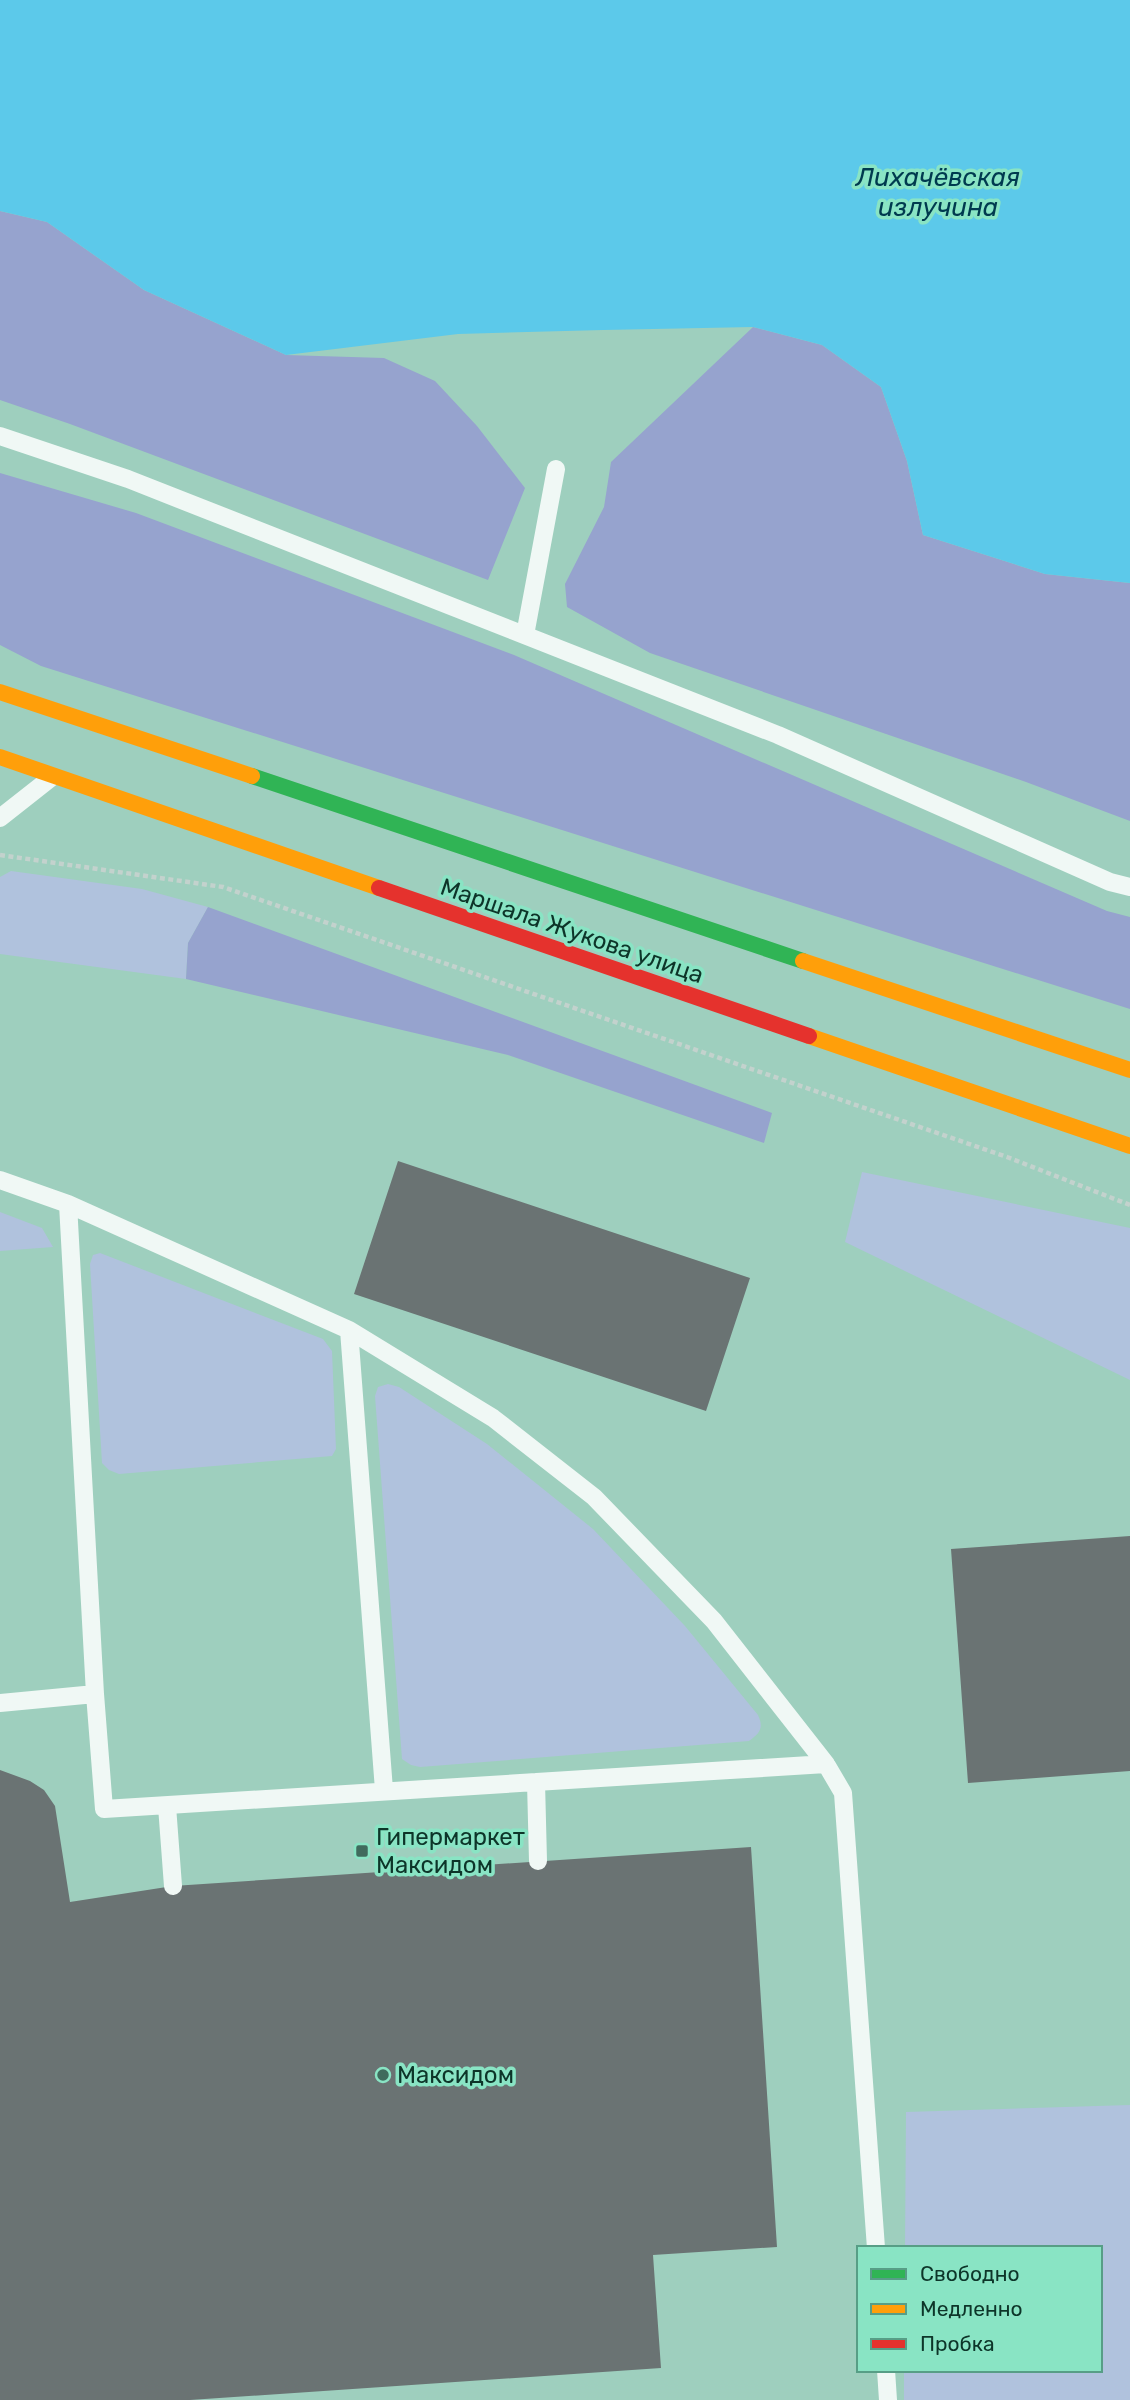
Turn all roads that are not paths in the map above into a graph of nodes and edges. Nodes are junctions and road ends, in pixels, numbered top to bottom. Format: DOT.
graph roads {
  1 [pos="0,436"];
  2 [pos="556,469"];
  3 [pos="525,635"];
  4 [pos="0,692"];
  5 [pos="0,757"];
  6 [pos="52,777"];
  7 [pos="0,818"];
  8 [pos="1130,887"];
  9 [pos="1130,1070"];
  10 [pos="1130,1146"];
  11 [pos="0,1180"];
  12 [pos="68,1204"];
  13 [pos="349,1330"];
  14 [pos="95,1694"];
  15 [pos="0,1703"];
  16 [pos="826,1764"];
  17 [pos="536,1782"];
  18 [pos="384,1790"];
  19 [pos="167,1806"];
  20 [pos="538,1861"];
  21 [pos="173,1886"];
  22 [pos="876,2246"];
  23 [pos="886,2372"];
  24 [pos="888,2400"];
  1 -- 3 [label="lane"];
  2 -- 3 [label="lane"];
  3 -- 8 [label="lane"];
  4 -- 9 [label="main road, Маршала Жукова улица"];
  5 -- 6 [label="main road, Маршала Жукова улица"];
  6 -- 7 [label="lane"];
  6 -- 10 [label="main road, Маршала Жукова улица"];
  11 -- 12 [label="lane"];
  12 -- 13 [label="lane"];
  12 -- 14 [label="lane"];
  13 -- 16 [label="lane"];
  13 -- 18 [label="lane"];
  14 -- 15 [label="lane"];
  14 -- 19 [label="lane"];
  16 -- 17 [label="lane"];
  16 -- 22 [label="lane"];
  17 -- 18 [label="lane"];
  17 -- 20 [label="lane"];
  18 -- 19 [label="lane"];
  19 -- 21 [label="lane"];
  23 -- 24 [label="lane"];
}
